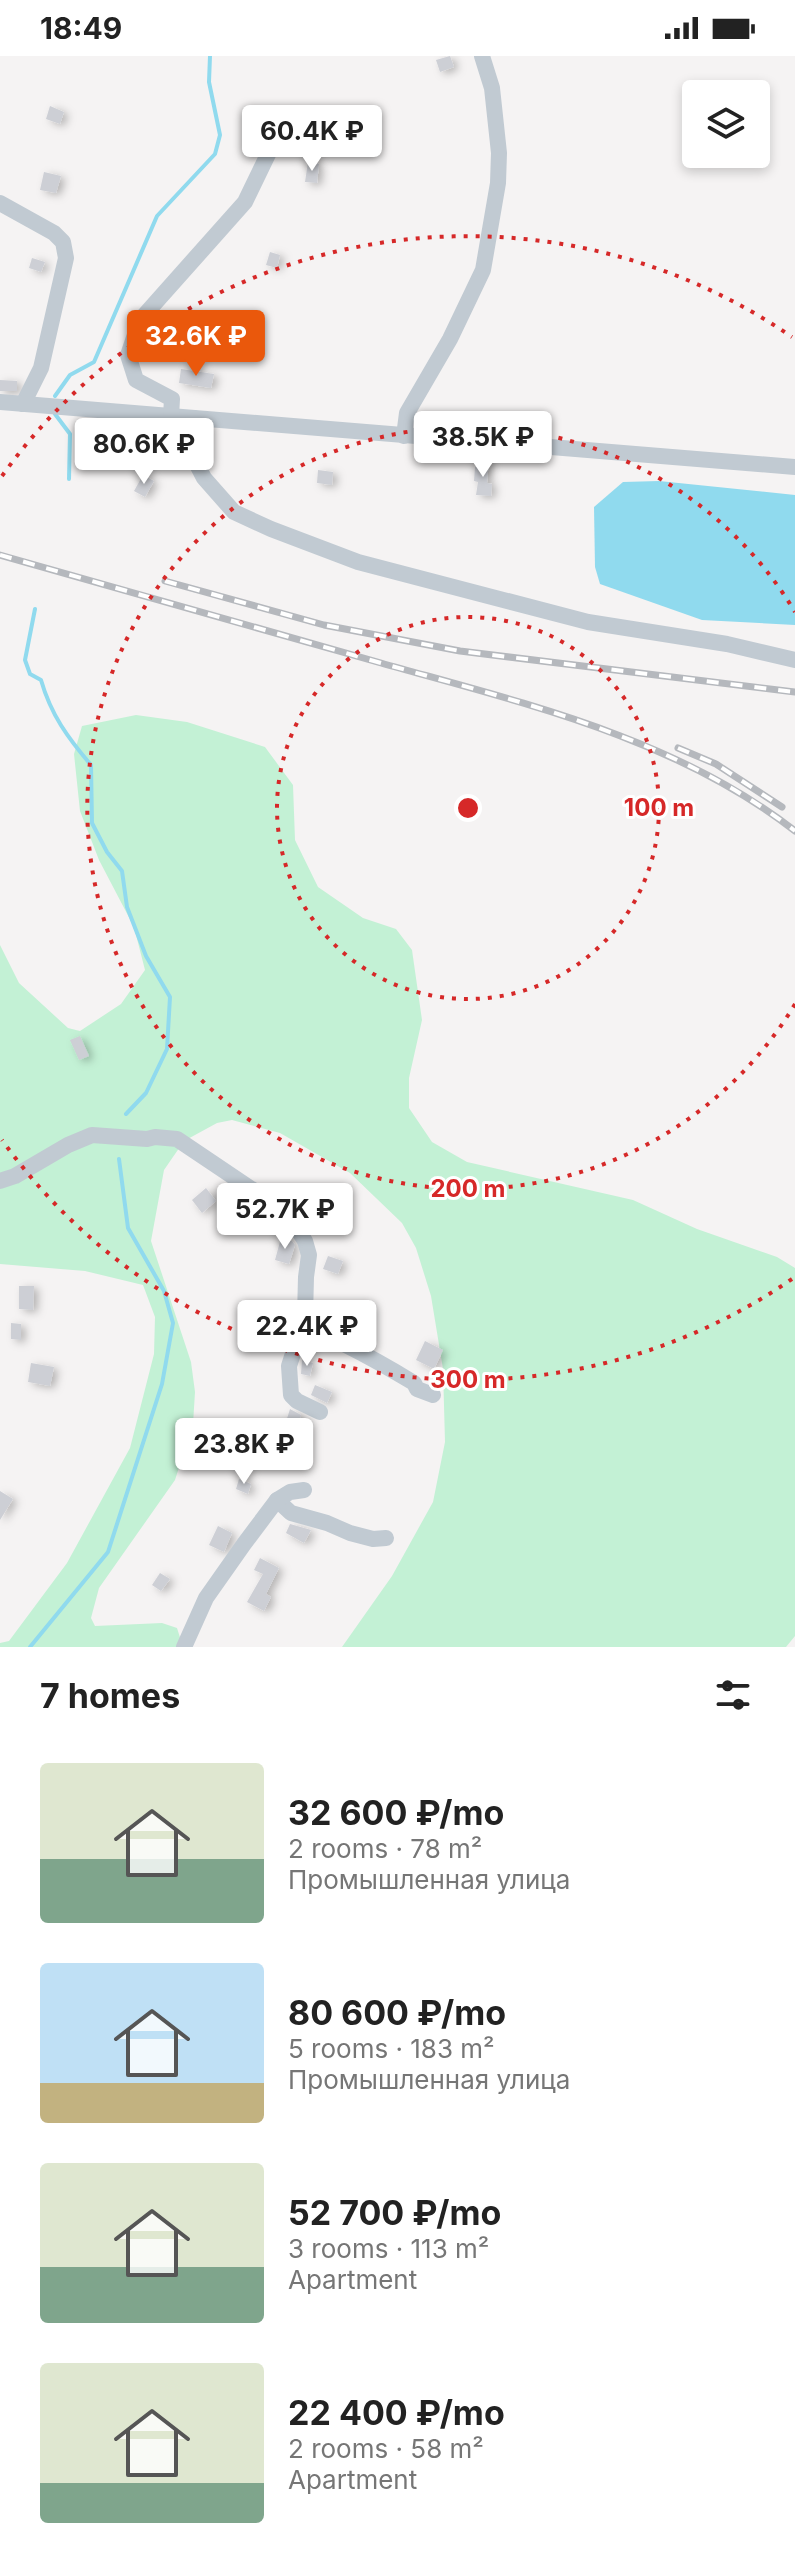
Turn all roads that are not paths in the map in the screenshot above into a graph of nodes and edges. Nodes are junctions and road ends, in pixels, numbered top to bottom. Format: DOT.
graph roads {
  1 [pos="482,56"];
  2 [pos="273,144"];
  3 [pos="0,203"];
  4 [pos="0,402"];
  5 [pos="23,404"];
  6 [pos="171,416"];
  7 [pos="194,418"];
  8 [pos="404,436"];
  9 [pos="795,467"];
  10 [pos="795,660"];
  11 [pos="0,1181"];
  12 [pos="302,1326"];
  13 [pos="433,1395"];
  14 [pos="320,1412"];
  15 [pos="304,1490"];
  16 [pos="277,1500"];
  17 [pos="386,1538"];
  18 [pos="184,1647"];
  1 -- 8 [label="street"];
  2 -- 6 [label="street"];
  3 -- 5 [label="street"];
  4 -- 5 [label="street"];
  5 -- 6 [label="street"];
  6 -- 7 [label="street"];
  7 -- 8 [label="street"];
  7 -- 10 [label="street"];
  8 -- 9 [label="street"];
  11 -- 12 [label="street"];
  12 -- 13 [label="street"];
  12 -- 14 [label="street"];
  15 -- 16 [label="street"];
  16 -- 17 [label="street"];
  16 -- 18 [label="street"];
}
